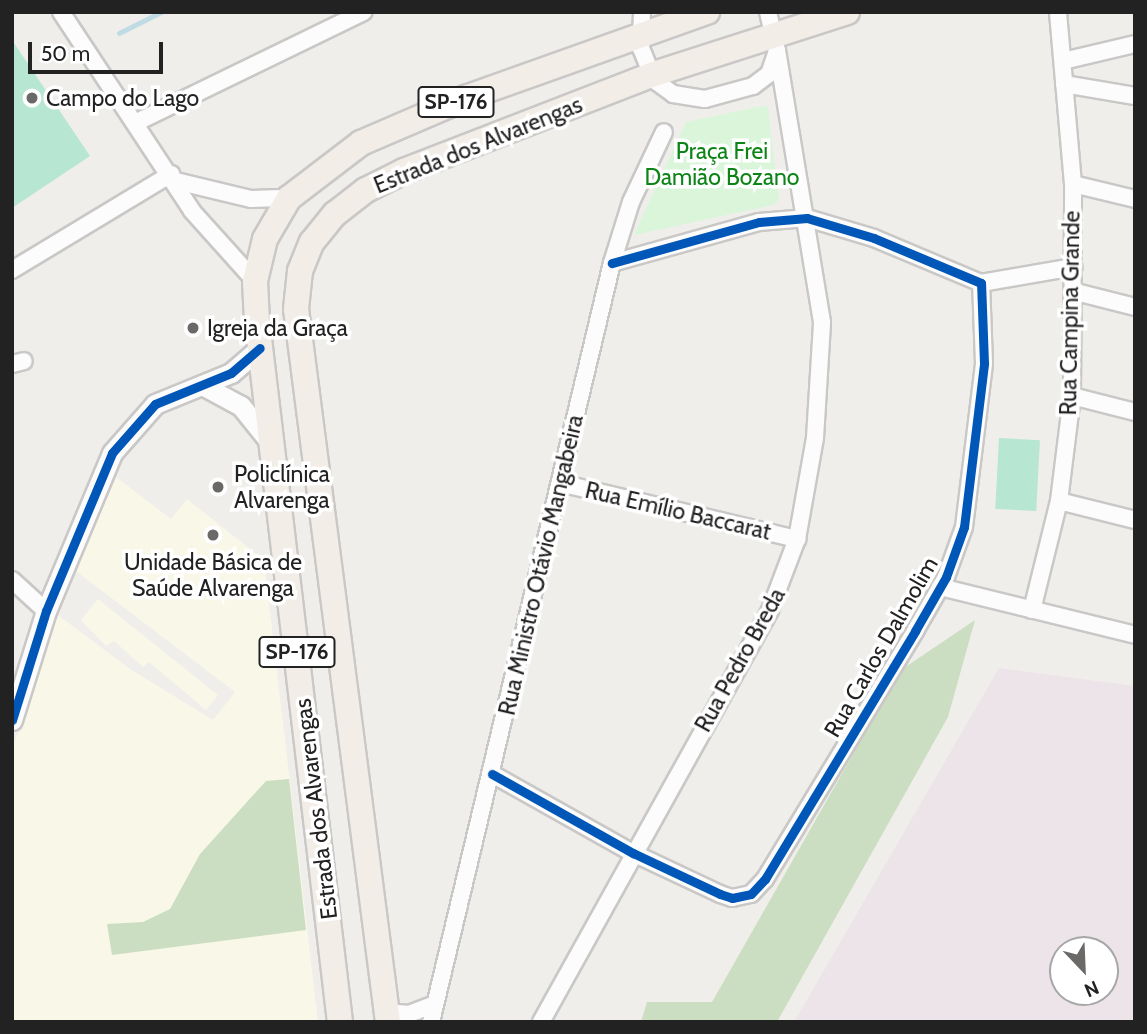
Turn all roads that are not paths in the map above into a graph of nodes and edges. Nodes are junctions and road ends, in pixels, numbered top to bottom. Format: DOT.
graph roads {
  1 [pos="61,12"];
  2 [pos="364,12"];
  3 [pos="707,12"];
  4 [pos="847,12"];
  5 [pos="1058,12"];
  6 [pos="641,23"];
  7 [pos="773,33"];
  8 [pos="1135,44"];
  9 [pos="1063,61"];
  10 [pos="651,75"];
  11 [pos="1064,84"];
  12 [pos="753,86"];
  13 [pos="1135,96"];
  14 [pos="785,98"];
  15 [pos="135,123"];
  16 [pos="664,132"];
  17 [pos="173,178"];
  18 [pos="1073,184"];
  19 [pos="289,198"];
  20 [pos="1135,199"];
  21 [pos="807,218"];
  22 [pos="612,263"];
  23 [pos="1073,267"];
  24 [pos="12,271"];
  25 [pos="255,281"];
  26 [pos="981,283"];
  27 [pos="1076,292"];
  28 [pos="1135,307"];
  29 [pos="260,348"];
  30 [pos="202,385"];
  31 [pos="1072,396"];
  32 [pos="1135,412"];
  33 [pos="269,441"];
  34 [pos="560,483"];
  35 [pos="1059,501"];
  36 [pos="1135,520"];
  37 [pos="797,539"];
  38 [pos="12,580"];
  39 [pos="940,587"];
  40 [pos="1032,610"];
  41 [pos="46,611"];
  42 [pos="1135,635"];
  43 [pos="12,720"];
  44 [pos="492,774"];
  45 [pos="633,853"];
  46 [pos="435,1004"];
  47 [pos="387,1017"];
  48 [pos="340,1022"];
  49 [pos="431,1022"];
  50 [pos="541,1022"];
  1 -- 15 [label="street"];
  2 -- 15 [label="street"];
  3 -- 6 [label="main road, Estrada dos Alvarengas / SP-176"];
  4 -- 7 [label="main road, Estrada dos Alvarengas / SP-176"];
  5 -- 9 [label="street, Rua Campina Grande"];
  6 -- 10 [label="street"];
  6 -- 19 [label="main road, Estrada dos Alvarengas / SP-176"];
  7 -- 10 [label="main road, Estrada dos Alvarengas / SP-176"];
  7 -- 12 [label="street"];
  7 -- 14 [label="street, Rua Pedro Breda"];
  8 -- 9 [label="street"];
  9 -- 11 [label="street, Rua Campina Grande"];
  10 -- 12 [label="street"];
  10 -- 47 [label="main road, Estrada dos Alvarengas / SP-176"];
  11 -- 13 [label="street"];
  11 -- 18 [label="street, Rua Campina Grande"];
  12 -- 14 [label="street"];
  14 -- 21 [label="street, Rua Pedro Breda"];
  15 -- 17 [label="street"];
  16 -- 22 [label="street, Rua Ministro Otávio Mangabeira"];
  17 -- 19 [label="street"];
  17 -- 24 [label="street"];
  17 -- 25 [label="street"];
  18 -- 20 [label="street"];
  18 -- 23 [label="street, Rua Campina Grande"];
  19 -- 25 [label="main road, Estrada dos Alvarengas / SP-176"];
  21 -- 22 [label="street"];
  21 -- 26 [label="street"];
  21 -- 37 [label="street, Rua Pedro Breda"];
  22 -- 34 [label="street, Rua Ministro Otávio Mangabeira"];
  23 -- 26 [label="street"];
  23 -- 27 [label="street, Rua Campina Grande"];
  25 -- 29 [label="main road, Estrada dos Alvarengas / SP-176"];
  26 -- 39 [label="street, Rua Carlos Dalmolim"];
  27 -- 28 [label="street"];
  27 -- 31 [label="street, Rua Campina Grande"];
  29 -- 30 [label="street"];
  29 -- 33 [label="main road, Estrada dos Alvarengas / SP-176"];
  30 -- 33 [label="street"];
  30 -- 41 [label="street"];
  31 -- 32 [label="street"];
  31 -- 35 [label="street, Rua Campina Grande"];
  33 -- 48 [label="main road, Estrada dos Alvarengas / SP-176"];
  34 -- 37 [label="street, Rua Emílio Baccarat"];
  34 -- 44 [label="street, Rua Ministro Otávio Mangabeira"];
  35 -- 36 [label="street"];
  35 -- 40 [label="street, Rua Campina Grande"];
  37 -- 45 [label="street, Rua Pedro Breda"];
  38 -- 41 [label="street"];
  39 -- 40 [label="street"];
  39 -- 45 [label="street, Rua Carlos Dalmolim"];
  40 -- 42 [label="street"];
  41 -- 43 [label="street"];
  44 -- 45 [label="street, Rua Carlos Dalmolim"];
  44 -- 46 [label="street, Rua Ministro Otávio Mangabeira"];
  45 -- 50 [label="street, Rua Pedro Breda"];
  46 -- 47 [label="street"];
  46 -- 49 [label="street, Rua Ministro Otávio Mangabeira"];
}
